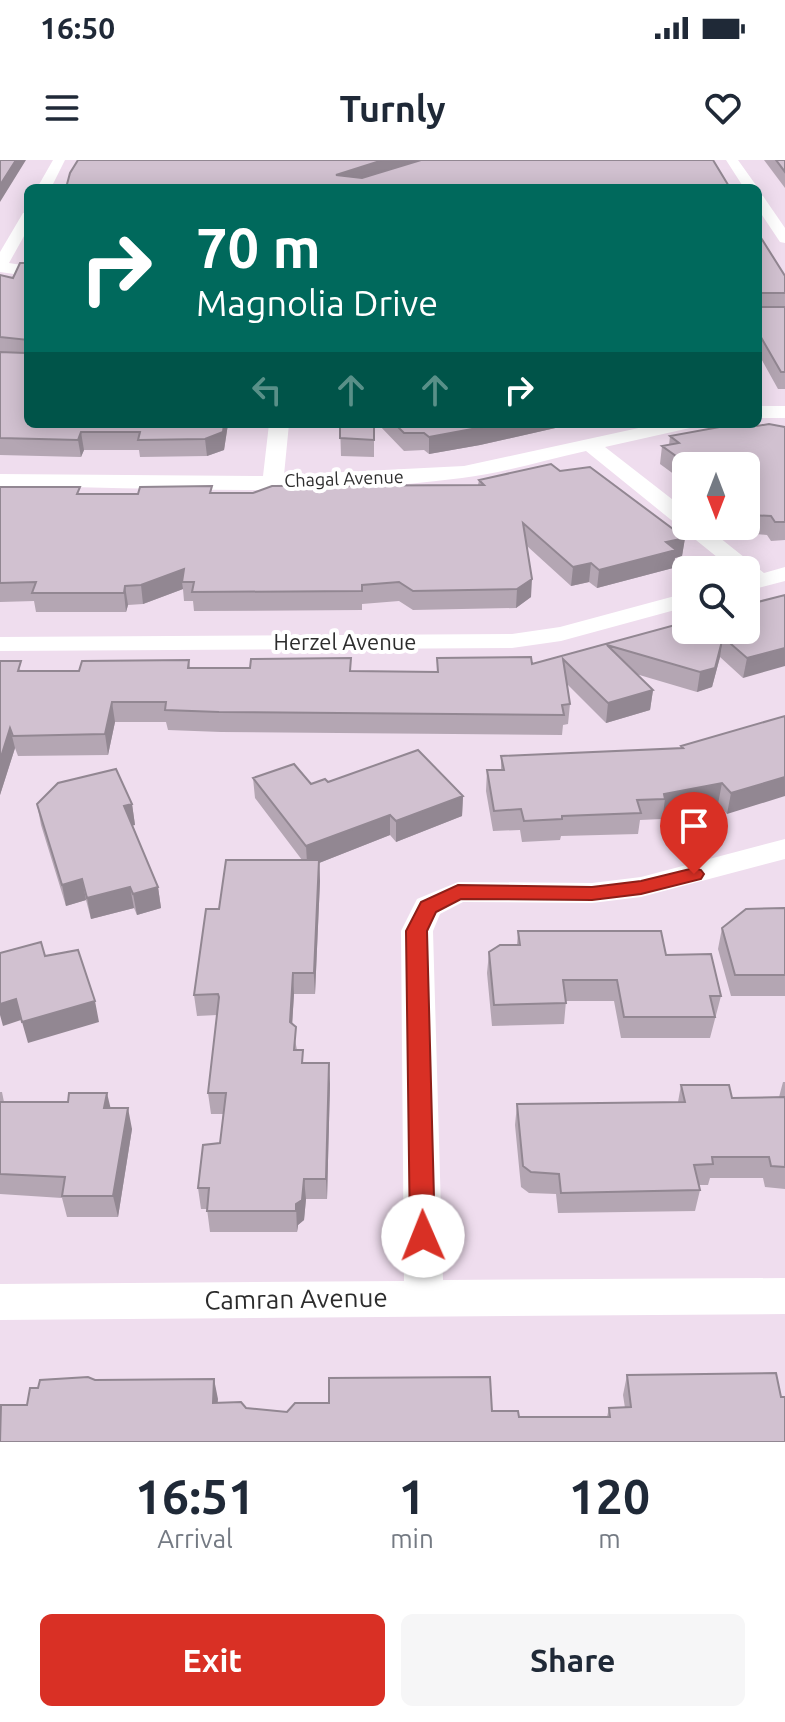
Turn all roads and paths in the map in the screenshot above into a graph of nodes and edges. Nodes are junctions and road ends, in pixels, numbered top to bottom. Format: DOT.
graph roads {
  1 [pos="59,160"];
  2 [pos="732,160"];
  3 [pos="46,184"];
  4 [pos="748,184"];
  5 [pos="762,205"];
  6 [pos="24,224"];
  7 [pos="785,239"];
  8 [pos="24,271"];
  9 [pos="762,412"];
  10 [pos="785,412"];
  11 [pos="279,428"];
  12 [pos="665,428"];
  13 [pos="591,445"];
  14 [pos="0,480"];
  15 [pos="273,481"];
  16 [pos="672,510"];
  17 [pos="707,540"];
  18 [pos="725,556"];
  19 [pos="785,574"];
  20 [pos="760,580"];
  21 [pos="672,604"];
  22 [pos="0,644"];
  23 [pos="785,849"];
  24 [pos="785,1296"];
  25 [pos="424,1297"];
  26 [pos="0,1302"];
  1 -- 3 [label="street"];
  2 -- 4 [label="street"];
  5 -- 7 [label="street"];
  6 -- 8 [label="street"];
  9 -- 10 [label="street"];
  11 -- 15 [label="street"];
  12 -- 13 [label="street, Chagal Avenue"];
  13 -- 15 [label="street, Chagal Avenue"];
  13 -- 16 [label="street"];
  14 -- 15 [label="street, Chagal Avenue"];
  17 -- 18 [label="street"];
  19 -- 20 [label="street"];
  21 -- 22 [label="street, Herzel Avenue"];
  23 -- 25 [label="street"];
  24 -- 25 [label="street, Camran Avenue"];
  25 -- 26 [label="street, Camran Avenue"];
}
